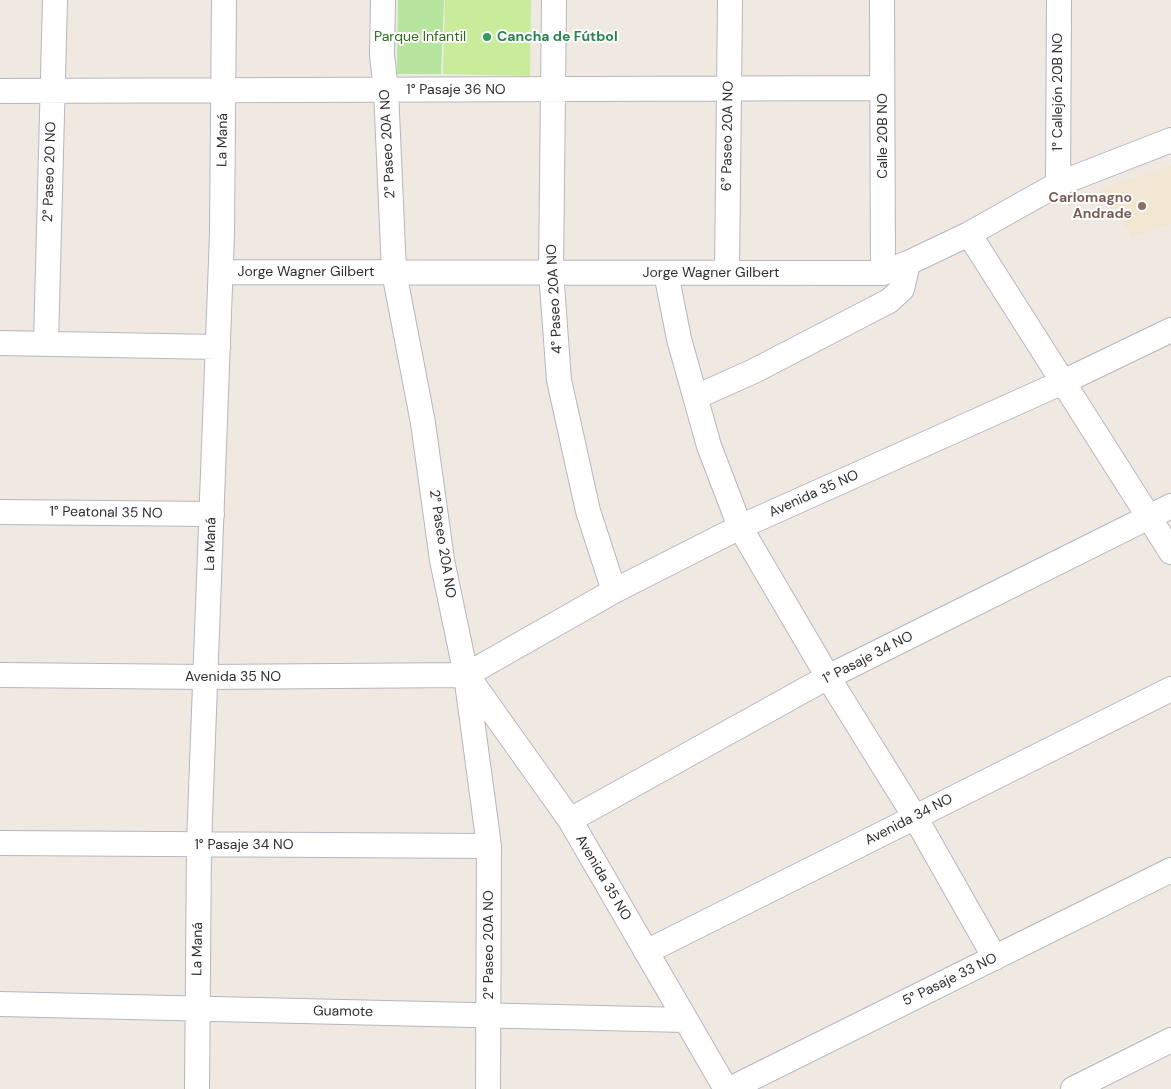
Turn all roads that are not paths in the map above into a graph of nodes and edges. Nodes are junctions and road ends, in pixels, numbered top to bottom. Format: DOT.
graph roads {
  1 [pos="55,0"];
  2 [pos="224,0"];
  3 [pos="383,0"];
  4 [pos="554,0"];
  5 [pos="730,0"];
  6 [pos="882,0"];
  7 [pos="1059,0"];
  8 [pos="882,88"];
  9 [pos="553,89"];
  10 [pos="729,89"];
  11 [pos="224,90"];
  12 [pos="386,90"];
  13 [pos="0,91"];
  14 [pos="52,91"];
  15 [pos="1171,140"];
  16 [pos="1058,184"];
  17 [pos="969,234"];
  18 [pos="908,263"];
  19 [pos="221,272"];
  20 [pos="394,272"];
  21 [pos="551,272"];
  22 [pos="727,272"];
  23 [pos="666,273"];
  24 [pos="883,273"];
  25 [pos="1171,330"];
  26 [pos="0,343"];
  27 [pos="46,344"];
  28 [pos="218,347"];
  29 [pos="1064,382"];
  30 [pos="696,397"];
  31 [pos="1171,506"];
  32 [pos="0,512"];
  33 [pos="212,514"];
  34 [pos="1149,517"];
  35 [pos="740,527"];
  36 [pos="1171,552"];
  37 [pos="614,591"];
  38 [pos="0,675"];
  39 [pos="466,675"];
  40 [pos="205,677"];
  41 [pos="828,677"];
  42 [pos="1171,689"];
  43 [pos="915,817"];
  44 [pos="570,820"];
  45 [pos="0,844"];
  46 [pos="199,844"];
  47 [pos="489,846"];
  48 [pos="1171,870"];
  49 [pos="646,952"];
  50 [pos="995,958"];
  51 [pos="0,1004"];
  52 [pos="197,1008"];
  53 [pos="489,1016"];
  54 [pos="686,1020"];
  55 [pos="1171,1040"];
  56 [pos="197,1089"];
  57 [pos="488,1089"];
  58 [pos="728,1089"];
  59 [pos="1074,1089"];
  1 -- 14 [label="street, 2° Paseo 20 NO"];
  2 -- 11 [label="street, La Maná"];
  3 -- 12 [label="street, 2° Paseo 20A NO"];
  4 -- 9 [label="street, 4° Paseo 20A NO"];
  5 -- 10 [label="street, 6° Paseo 20A NO"];
  6 -- 8 [label="street, Calle 20B NO"];
  7 -- 16 [label="street, 1° Callejón 20B NO"];
  8 -- 10 [label="street, 1° Pasaje 36 NO"];
  8 -- 24 [label="street, Calle 20B NO"];
  9 -- 10 [label="street, 1° Pasaje 36 NO"];
  9 -- 12 [label="street, 1° Pasaje 36 NO"];
  9 -- 21 [label="street, 4° Paseo 20A NO"];
  10 -- 22 [label="street, 6° Paseo 20A NO"];
  11 -- 12 [label="street, 1° Pasaje 36 NO"];
  11 -- 14 [label="street, 1° Pasaje 36 NO"];
  11 -- 19 [label="street, La Maná"];
  12 -- 20 [label="street, 2° Paseo 20A NO"];
  13 -- 14 [label="street, 1° Pasaje 36 NO"];
  14 -- 27 [label="street, 2° Paseo 20 NO"];
  15 -- 16 [label="street, Jorge Wagner Gilbert"];
  16 -- 17 [label="street, Jorge Wagner Gilbert"];
  17 -- 18 [label="street, Jorge Wagner Gilbert"];
  17 -- 29 [label="street"];
  18 -- 24 [label="street, Jorge Wagner Gilbert"];
  18 -- 30 [label="street"];
  19 -- 20 [label="street, Jorge Wagner Gilbert"];
  19 -- 28 [label="street, La Maná"];
  20 -- 21 [label="street, Jorge Wagner Gilbert"];
  20 -- 39 [label="street, 2° Paseo 20A NO"];
  21 -- 23 [label="street, Jorge Wagner Gilbert"];
  21 -- 37 [label="street, 4° Paseo 20A NO"];
  22 -- 23 [label="street, Jorge Wagner Gilbert"];
  22 -- 24 [label="street, Jorge Wagner Gilbert"];
  23 -- 30 [label="street"];
  25 -- 29 [label="street, Avenida 35 NO"];
  26 -- 27 [label="street"];
  27 -- 28 [label="street"];
  28 -- 33 [label="street, La Maná"];
  29 -- 34 [label="street"];
  29 -- 35 [label="street, Avenida 35 NO"];
  30 -- 35 [label="street"];
  31 -- 34 [label="street, 1° Pasaje 34 NO"];
  32 -- 33 [label="street, 1° Peatonal 35 NO"];
  33 -- 40 [label="street, La Maná"];
  34 -- 36 [label="street"];
  34 -- 41 [label="street, 1° Pasaje 34 NO"];
  35 -- 37 [label="street, Avenida 35 NO"];
  35 -- 41 [label="street"];
  37 -- 39 [label="street, Avenida 35 NO"];
  38 -- 40 [label="street, Avenida 35 NO"];
  39 -- 40 [label="street, Avenida 35 NO"];
  39 -- 44 [label="street, Avenida 35 NO"];
  39 -- 47 [label="street, 2° Paseo 20A NO"];
  40 -- 46 [label="street, La Maná"];
  41 -- 43 [label="street"];
  41 -- 44 [label="street, 1° Pasaje 34 NO"];
  42 -- 43 [label="street, Avenida 34 NO"];
  43 -- 49 [label="street, Avenida 34 NO"];
  43 -- 50 [label="street"];
  44 -- 49 [label="street, Avenida 35 NO"];
  45 -- 46 [label="street, 1° Pasaje 34 NO"];
  46 -- 47 [label="street, 1° Pasaje 34 NO"];
  46 -- 52 [label="street, La Maná"];
  47 -- 53 [label="street, 2° Paseo 20A NO"];
  48 -- 50 [label="street, 5° Pasaje 33 NO"];
  49 -- 54 [label="street, Avenida 35 NO"];
  50 -- 58 [label="street, 5° Pasaje 33 NO"];
  51 -- 52 [label="street, Guamote"];
  52 -- 53 [label="street, Guamote"];
  52 -- 56 [label="street, La Maná"];
  53 -- 54 [label="street, Guamote"];
  53 -- 57 [label="street, 2° Paseo 20A NO"];
  54 -- 58 [label="street, Avenida 35 NO"];
  55 -- 59 [label="street"];
}
